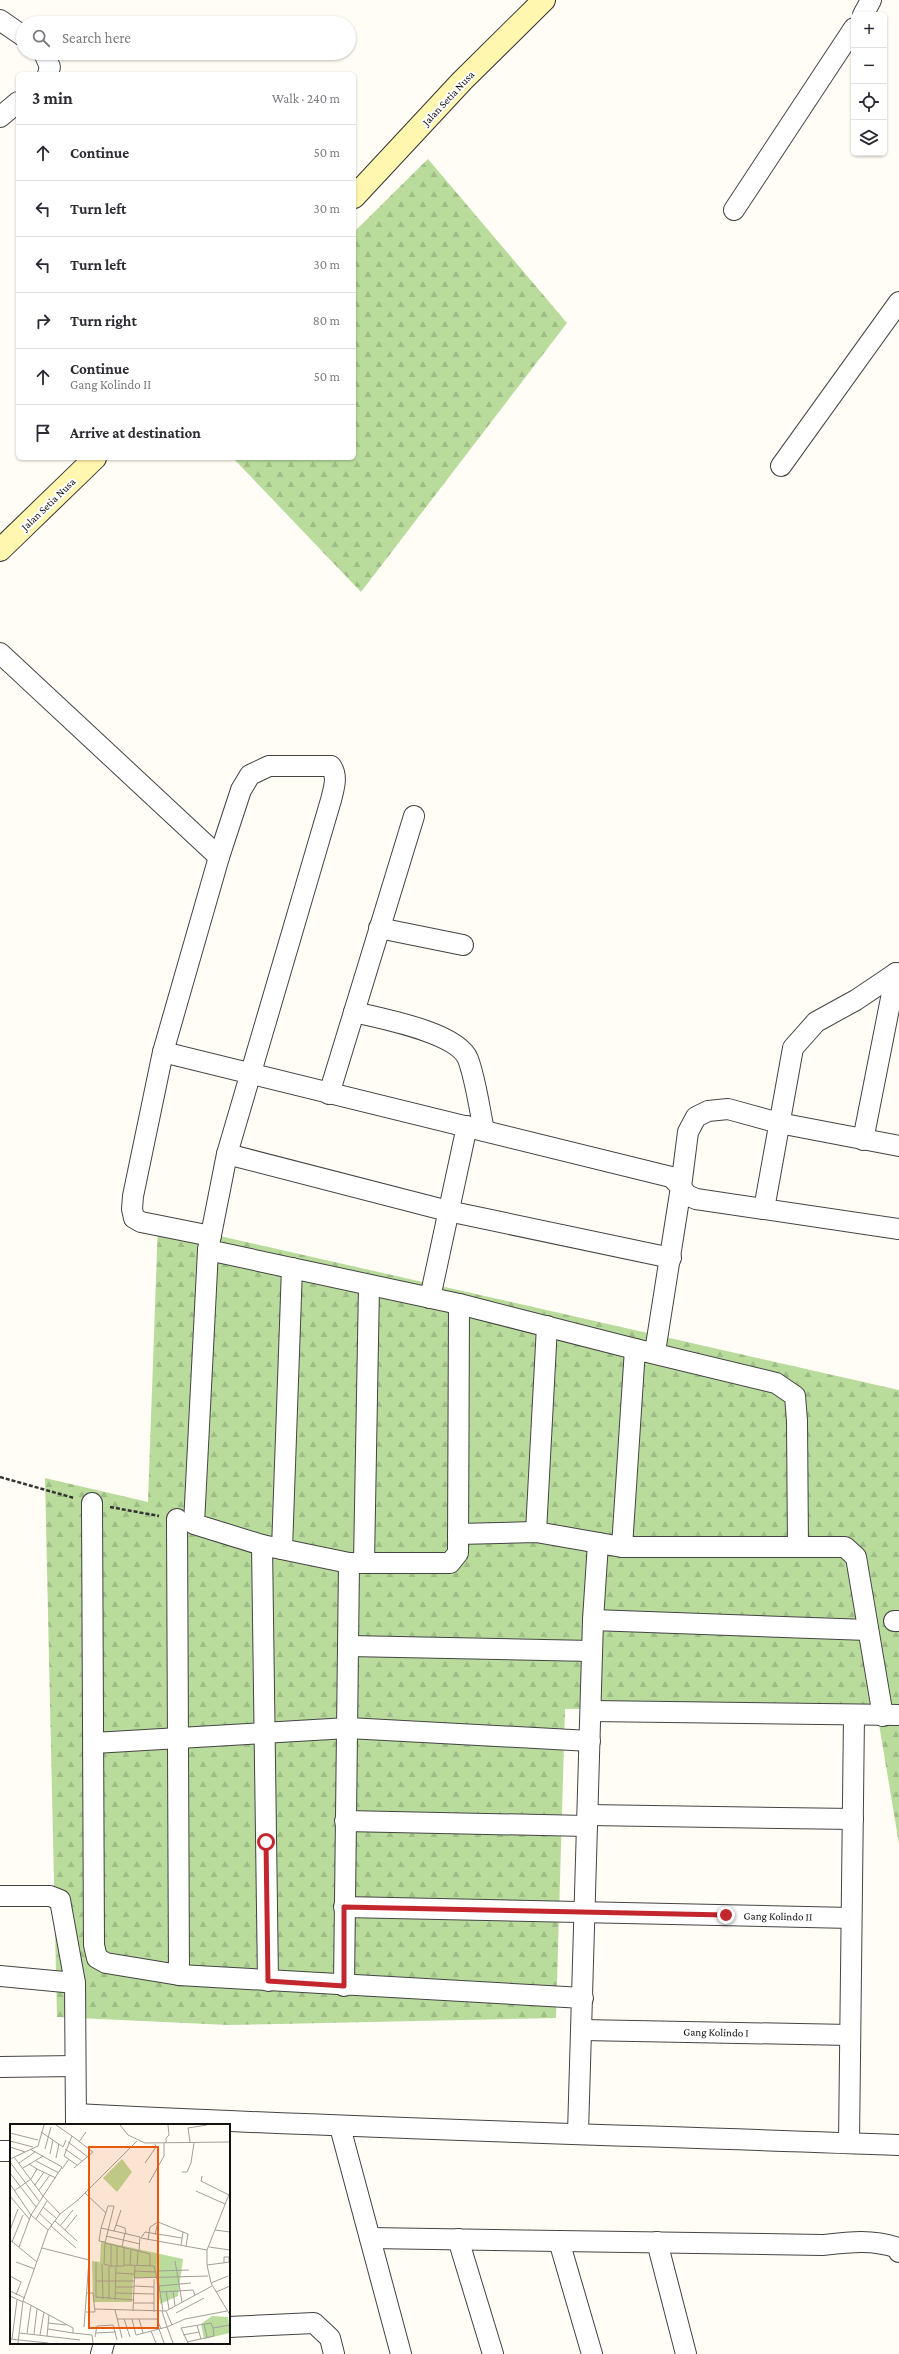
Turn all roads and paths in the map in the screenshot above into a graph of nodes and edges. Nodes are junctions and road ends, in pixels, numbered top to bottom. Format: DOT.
graph roads {
  1 [pos="544,0"];
  2 [pos="871,0"];
  3 [pos="865,12"];
  4 [pos="0,20"];
  5 [pos="16,31"];
  6 [pos="851,33"];
  7 [pos="47,60"];
  8 [pos="49,72"];
  9 [pos="16,104"];
  10 [pos="0,117"];
  11 [pos="356,195"];
  12 [pos="734,210"];
  13 [pos="899,302"];
  14 [pos="93,460"];
  15 [pos="780,466"];
  16 [pos="0,550"];
  17 [pos="0,653"];
  18 [pos="414,816"];
  19 [pos="219,857"];
  20 [pos="379,928"];
  21 [pos="463,945"];
  22 [pos="897,973"];
  23 [pos="354,1012"];
  24 [pos="163,1052"];
  25 [pos="249,1072"];
  26 [pos="329,1094"];
  27 [pos="779,1123"];
  28 [pos="476,1128"];
  29 [pos="863,1140"];
  30 [pos="899,1146"];
  31 [pos="227,1154"];
  32 [pos="681,1187"];
  33 [pos="764,1209"];
  34 [pos="448,1211"];
  35 [pos="899,1229"];
  36 [pos="210,1243"];
  37 [pos="671,1258"];
  38 [pos="292,1268"];
  39 [pos="369,1285"];
  40 [pos="430,1298"];
  41 [pos="459,1304"];
  42 [pos="547,1326"];
  43 [pos="636,1349"];
  44 [pos="655,1352"];
  45 [pos="0,1477"];
  46 [pos="92,1503"];
  47 [pos="178,1519"];
  48 [pos="536,1532"];
  49 [pos="458,1534"];
  50 [pos="598,1543"];
  51 [pos="262,1545"];
  52 [pos="622,1547"];
  53 [pos="798,1547"];
  54 [pos="282,1549"];
  55 [pos="356,1563"];
  56 [pos="593,1620"];
  57 [pos="868,1630"];
  58 [pos="349,1646"];
  59 [pos="592,1651"];
  60 [pos="591,1711"];
  61 [pos="854,1715"];
  62 [pos="891,1715"];
  63 [pos="348,1728"];
  64 [pos="264,1733"];
  65 [pos="178,1737"];
  66 [pos="590,1740"];
  67 [pos="94,1743"];
  68 [pos="853,1819"];
  69 [pos="345,1821"];
  70 [pos="588,1821"];
  71 [pos="0,1896"];
  72 [pos="344,1907"];
  73 [pos="585,1911"];
  74 [pos="851,1918"];
  75 [pos="179,1975"];
  76 [pos="0,1976"];
  77 [pos="268,1981"];
  78 [pos="75,1983"];
  79 [pos="344,1986"];
  80 [pos="583,1998"];
  81 [pos="582,2030"];
  82 [pos="850,2035"];
  83 [pos="75,2066"];
  84 [pos="0,2067"];
  85 [pos="76,2120"];
  86 [pos="227,2124"];
  87 [pos="230,2124"];
  88 [pos="340,2127"];
  89 [pos="578,2133"];
  90 [pos="849,2143"];
  91 [pos="899,2145"];
  92 [pos="370,2238"];
  93 [pos="458,2240"];
  94 [pos="559,2241"];
  95 [pos="657,2242"];
  96 [pos="899,2252"];
  97 [pos="230,2327"];
  98 [pos="104,2344"];
  99 [pos="102,2354"];
  100 [pos="334,2354"];
  101 [pos="401,2354"];
  102 [pos="493,2354"];
  103 [pos="592,2354"];
  104 [pos="686,2354"];
  1 -- 11 [label="street, Jalan Setia Nusa"];
  2 -- 3 [label="street"];
  4 -- 5 [label="street"];
  6 -- 12 [label="street"];
  7 -- 8 [label="street"];
  9 -- 10 [label="street"];
  13 -- 15 [label="street"];
  14 -- 16 [label="street, Jalan Setia Nusa"];
  17 -- 19 [label="street"];
  18 -- 20 [label="street"];
  19 -- 24 [label="street"];
  19 -- 25 [label="street"];
  20 -- 21 [label="street"];
  20 -- 23 [label="street"];
  22 -- 27 [label="street"];
  22 -- 29 [label="street"];
  23 -- 26 [label="street"];
  23 -- 28 [label="street"];
  24 -- 25 [label="street"];
  24 -- 36 [label="street"];
  25 -- 26 [label="street"];
  25 -- 31 [label="street"];
  26 -- 28 [label="street"];
  27 -- 29 [label="street"];
  27 -- 32 [label="street"];
  27 -- 33 [label="street"];
  28 -- 32 [label="street"];
  28 -- 34 [label="street"];
  29 -- 30 [label="street"];
  31 -- 34 [label="street"];
  31 -- 36 [label="street"];
  32 -- 33 [label="street"];
  32 -- 37 [label="street"];
  33 -- 35 [label="street"];
  34 -- 37 [label="street"];
  34 -- 40 [label="street"];
  36 -- 38 [label="street"];
  36 -- 51 [label="street"];
  37 -- 44 [label="street"];
  38 -- 39 [label="street"];
  38 -- 54 [label="street"];
  39 -- 40 [label="street"];
  39 -- 55 [label="street"];
  40 -- 41 [label="street"];
  41 -- 42 [label="street"];
  41 -- 49 [label="street"];
  42 -- 43 [label="street"];
  42 -- 48 [label="street"];
  43 -- 44 [label="street"];
  43 -- 52 [label="street"];
  44 -- 53 [label="street"];
  45 -- 46 [label="path"];
  46 -- 47 [label="path"];
  46 -- 67 [label="street"];
  47 -- 65 [label="street"];
  48 -- 49 [label="street"];
  48 -- 50 [label="street"];
  49 -- 55 [label="street"];
  50 -- 52 [label="street"];
  50 -- 56 [label="street"];
  51 -- 54 [label="street"];
  51 -- 64 [label="street"];
  52 -- 53 [label="street"];
  53 -- 57 [label="street"];
  54 -- 55 [label="street"];
  55 -- 58 [label="street"];
  56 -- 57 [label="street"];
  56 -- 59 [label="street"];
  57 -- 62 [label="street"];
  58 -- 59 [label="street"];
  58 -- 63 [label="street"];
  59 -- 60 [label="street"];
  60 -- 61 [label="street"];
  60 -- 66 [label="street"];
  61 -- 62 [label="street"];
  61 -- 68 [label="street"];
  63 -- 64 [label="street"];
  63 -- 66 [label="street"];
  63 -- 69 [label="street"];
  64 -- 65 [label="street"];
  64 -- 77 [label="street"];
  65 -- 67 [label="street"];
  65 -- 75 [label="street"];
  66 -- 70 [label="street"];
  67 -- 75 [label="street"];
  68 -- 70 [label="street"];
  68 -- 74 [label="street"];
  69 -- 70 [label="street"];
  69 -- 72 [label="street"];
  70 -- 73 [label="street"];
  71 -- 78 [label="street"];
  72 -- 73 [label="street, Gang Kolindo II"];
  72 -- 79 [label="street"];
  73 -- 74 [label="street, Gang Kolindo II"];
  73 -- 80 [label="street"];
  74 -- 82 [label="street"];
  75 -- 77 [label="street"];
  76 -- 78 [label="street"];
  77 -- 79 [label="street"];
  78 -- 83 [label="street"];
  79 -- 80 [label="street"];
  80 -- 81 [label="street"];
  81 -- 82 [label="street, Gang Kolindo I"];
  81 -- 89 [label="street"];
  82 -- 90 [label="street"];
  83 -- 84 [label="street"];
  83 -- 85 [label="street"];
  85 -- 86 [label="street"];
  87 -- 88 [label="street"];
  88 -- 89 [label="street"];
  88 -- 92 [label="street"];
  89 -- 90 [label="street"];
  90 -- 91 [label="street"];
  92 -- 93 [label="street"];
  92 -- 101 [label="street"];
  93 -- 94 [label="street"];
  93 -- 102 [label="street"];
  94 -- 95 [label="street"];
  94 -- 103 [label="street"];
  95 -- 96 [label="street"];
  95 -- 104 [label="street"];
  97 -- 100 [label="street"];
  98 -- 99 [label="street"];
}
